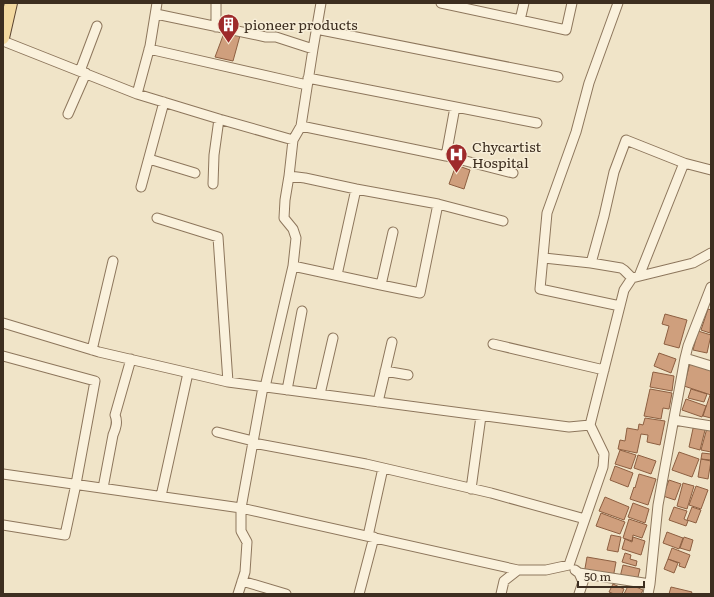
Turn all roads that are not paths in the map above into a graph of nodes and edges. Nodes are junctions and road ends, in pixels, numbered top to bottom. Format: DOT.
graph roads {
  1 [pos="11,3"];
  2 [pos="157,3"];
  3 [pos="216,3"];
  4 [pos="321,3"];
  5 [pos="441,3"];
  6 [pos="524,3"];
  7 [pos="572,3"];
  8 [pos="618,3"];
  9 [pos="470,6"];
  10 [pos="156,14"];
  11 [pos="520,20"];
  12 [pos="97,26"];
  13 [pos="216,27"];
  14 [pos="316,29"];
  15 [pos="3,40"];
  16 [pos="149,48"];
  17 [pos="313,49"];
  18 [pos="83,72"];
  19 [pos="558,77"];
  20 [pos="308,82"];
  21 [pos="137,94"];
  22 [pos="164,102"];
  23 [pos="455,107"];
  24 [pos="68,114"];
  25 [pos="219,119"];
  26 [pos="537,123"];
  27 [pos="301,126"];
  28 [pos="293,140"];
  29 [pos="446,156"];
  30 [pos="148,159"];
  31 [pos="684,163"];
  32 [pos="711,170"];
  33 [pos="195,173"];
  34 [pos="513,173"];
  35 [pos="289,176"];
  36 [pos="213,184"];
  37 [pos="141,187"];
  38 [pos="356,189"];
  39 [pos="438,204"];
  40 [pos="157,218"];
  41 [pos="503,221"];
  42 [pos="393,232"];
  43 [pos="711,253"];
  44 [pos="544,258"];
  45 [pos="113,261"];
  46 [pos="591,263"];
  47 [pos="293,266"];
  48 [pos="337,276"];
  49 [pos="635,277"];
  50 [pos="381,285"];
  51 [pos="711,287"];
  52 [pos="620,306"];
  53 [pos="707,307"];
  54 [pos="302,311"];
  55 [pos="3,323"];
  56 [pos="333,338"];
  57 [pos="392,342"];
  58 [pos="493,344"];
  59 [pos="92,350"];
  60 [pos="3,356"];
  61 [pos="685,358"];
  62 [pos="131,359"];
  63 [pos="711,366"];
  64 [pos="604,370"];
  65 [pos="385,371"];
  66 [pos="188,373"];
  67 [pos="408,375"];
  68 [pos="228,382"];
  69 [pos="264,387"];
  70 [pos="287,390"];
  71 [pos="320,394"];
  72 [pos="378,402"];
  73 [pos="482,416"];
  74 [pos="674,420"];
  75 [pos="590,424"];
  76 [pos="711,426"];
  77 [pos="217,432"];
  78 [pos="253,442"];
  79 [pos="383,468"];
  80 [pos="3,474"];
  81 [pos="76,484"];
  82 [pos="103,488"];
  83 [pos="471,489"];
  84 [pos="161,496"];
  85 [pos="241,508"];
  86 [pos="585,519"];
  87 [pos="3,525"];
  88 [pos="371,537"];
  89 [pos="569,565"];
  90 [pos="518,570"];
  91 [pos="579,573"];
  92 [pos="242,582"];
  93 [pos="650,584"];
  94 [pos="238,594"];
  95 [pos="286,594"];
  96 [pos="359,594"];
  97 [pos="501,594"];
  98 [pos="579,594"];
  99 [pos="648,594"];
  1 -- 15 [label="main road"];
  2 -- 10 [label="street"];
  3 -- 13 [label="street"];
  4 -- 14 [label="street"];
  5 -- 9 [label="street"];
  6 -- 11 [label="street"];
  7 -- 11 [label="street"];
  8 -- 44 [label="street"];
  9 -- 11 [label="street"];
  10 -- 13 [label="street"];
  10 -- 16 [label="street"];
  12 -- 18 [label="street"];
  13 -- 17 [label="street"];
  14 -- 17 [label="street"];
  14 -- 19 [label="street"];
  15 -- 18 [label="street"];
  16 -- 20 [label="street"];
  16 -- 21 [label="street"];
  17 -- 20 [label="street"];
  18 -- 21 [label="street"];
  18 -- 24 [label="street"];
  20 -- 23 [label="street"];
  20 -- 27 [label="street"];
  21 -- 22 [label="street"];
  22 -- 25 [label="street"];
  22 -- 30 [label="street"];
  23 -- 26 [label="street"];
  23 -- 29 [label="street"];
  25 -- 28 [label="street"];
  25 -- 36 [label="street"];
  27 -- 28 [label="street"];
  27 -- 29 [label="street"];
  28 -- 35 [label="street"];
  29 -- 34 [label="street"];
  30 -- 33 [label="street"];
  30 -- 37 [label="street"];
  31 -- 32 [label="street"];
  31 -- 46 [label="street"];
  31 -- 49 [label="street"];
  35 -- 38 [label="street"];
  35 -- 47 [label="street"];
  38 -- 39 [label="street"];
  38 -- 48 [label="street"];
  39 -- 41 [label="street"];
  39 -- 50 [label="street"];
  40 -- 68 [label="street"];
  42 -- 50 [label="street"];
  43 -- 49 [label="street"];
  44 -- 46 [label="street"];
  44 -- 52 [label="street"];
  45 -- 59 [label="street"];
  46 -- 49 [label="street"];
  47 -- 48 [label="street"];
  47 -- 69 [label="street"];
  48 -- 50 [label="street"];
  49 -- 52 [label="street"];
  51 -- 53 [label="street"];
  52 -- 64 [label="street"];
  53 -- 61 [label="street"];
  54 -- 70 [label="street"];
  55 -- 59 [label="street"];
  56 -- 71 [label="street"];
  57 -- 65 [label="street"];
  58 -- 64 [label="street"];
  59 -- 62 [label="street"];
  60 -- 81 [label="street"];
  61 -- 63 [label="street"];
  61 -- 74 [label="street"];
  62 -- 66 [label="street"];
  62 -- 82 [label="street"];
  64 -- 75 [label="street"];
  65 -- 67 [label="street"];
  65 -- 72 [label="street"];
  66 -- 68 [label="street"];
  66 -- 84 [label="street"];
  68 -- 69 [label="street"];
  69 -- 70 [label="street"];
  69 -- 78 [label="street"];
  70 -- 71 [label="street"];
  71 -- 72 [label="street"];
  72 -- 73 [label="street"];
  73 -- 75 [label="street"];
  73 -- 83 [label="street"];
  74 -- 76 [label="street"];
  74 -- 93 [label="street"];
  75 -- 86 [label="street"];
  77 -- 78 [label="street"];
  78 -- 79 [label="street"];
  78 -- 85 [label="street"];
  79 -- 83 [label="street"];
  79 -- 88 [label="street"];
  80 -- 81 [label="street"];
  81 -- 82 [label="street"];
  81 -- 87 [label="street"];
  82 -- 84 [label="street"];
  83 -- 86 [label="street"];
  84 -- 85 [label="street"];
  85 -- 88 [label="street"];
  85 -- 92 [label="street"];
  86 -- 89 [label="street"];
  88 -- 90 [label="street"];
  88 -- 96 [label="street"];
  89 -- 90 [label="street"];
  89 -- 91 [label="street"];
  90 -- 97 [label="street"];
  91 -- 93 [label="street"];
  91 -- 98 [label="street"];
  92 -- 94 [label="street"];
  92 -- 95 [label="street"];
  93 -- 99 [label="street"];
}
